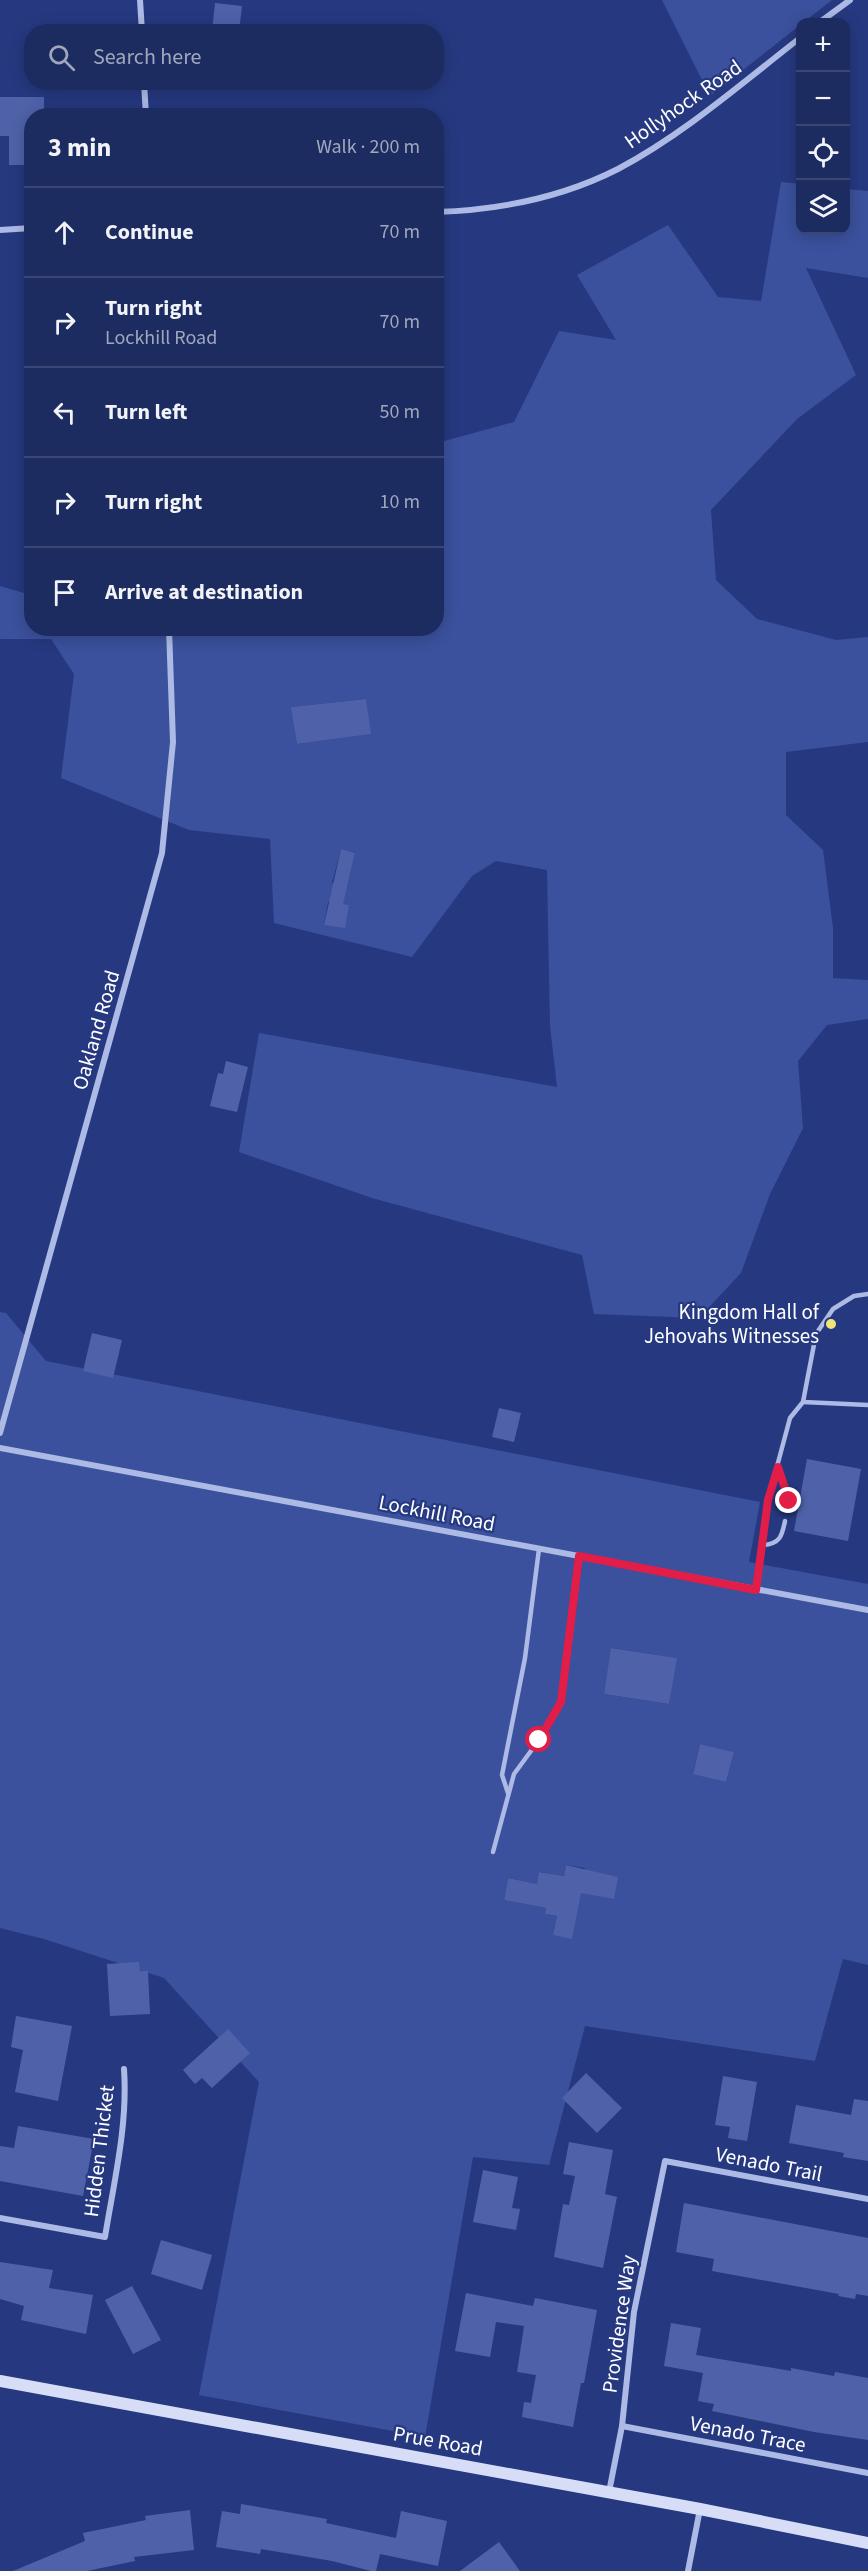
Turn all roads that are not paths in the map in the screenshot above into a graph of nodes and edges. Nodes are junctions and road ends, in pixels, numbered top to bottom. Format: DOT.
graph roads {
  1 [pos="140,0"];
  2 [pos="850,0"];
  3 [pos="825,18"];
  4 [pos="142,24"];
  5 [pos="796,42"];
  6 [pos="144,90"];
  7 [pos="146,108"];
  8 [pos="444,211"];
  9 [pos="24,228"];
  10 [pos="0,230"];
  11 [pos="169,636"];
  12 [pos="868,1294"];
  13 [pos="803,1402"];
  14 [pos="868,1405"];
  15 [pos="0,1433"];
  16 [pos="0,1448"];
  17 [pos="778,1467"];
  18 [pos="789,1501"];
  19 [pos="785,1521"];
  20 [pos="763,1545"];
  21 [pos="539,1549"];
  22 [pos="579,1556"];
  23 [pos="756,1590"];
  24 [pos="868,1610"];
  25 [pos="508,1793"];
  26 [pos="493,1852"];
  27 [pos="124,2068"];
  28 [pos="665,2162"];
  29 [pos="868,2199"];
  30 [pos="0,2218"];
  31 [pos="0,2381"];
  32 [pos="622,2426"];
  33 [pos="868,2474"];
  34 [pos="609,2492"];
  35 [pos="700,2509"];
  36 [pos="868,2542"];
  37 [pos="688,2571"];
  1 -- 4 [label="street"];
  2 -- 3 [label="street"];
  5 -- 8 [label="street, Hollyhock Road"];
  6 -- 7 [label="street"];
  9 -- 10 [label="street"];
  11 -- 15 [label="street, Oakland Road"];
  12 -- 13 [label="lane"];
  13 -- 14 [label="lane"];
  13 -- 17 [label="lane"];
  16 -- 21 [label="street, Lockhill Road"];
  17 -- 18 [label="lane"];
  17 -- 20 [label="lane"];
  19 -- 20 [label="lane"];
  20 -- 23 [label="lane"];
  21 -- 22 [label="street, Lockhill Road"];
  21 -- 25 [label="lane"];
  22 -- 23 [label="street, Lockhill Road"];
  22 -- 25 [label="lane"];
  23 -- 24 [label="street, Lockhill Road"];
  25 -- 26 [label="lane"];
  27 -- 30 [label="street, Hidden Thicket"];
  28 -- 29 [label="street, Venado Trail"];
  28 -- 32 [label="street, Providence Way"];
  31 -- 34 [label="main road, Prue Road"];
  32 -- 33 [label="street, Venado Trace"];
  32 -- 34 [label="street, Providence Way"];
  34 -- 35 [label="main road, Prue Road"];
  35 -- 36 [label="main road, Prue Road"];
  35 -- 37 [label="street"];
}
